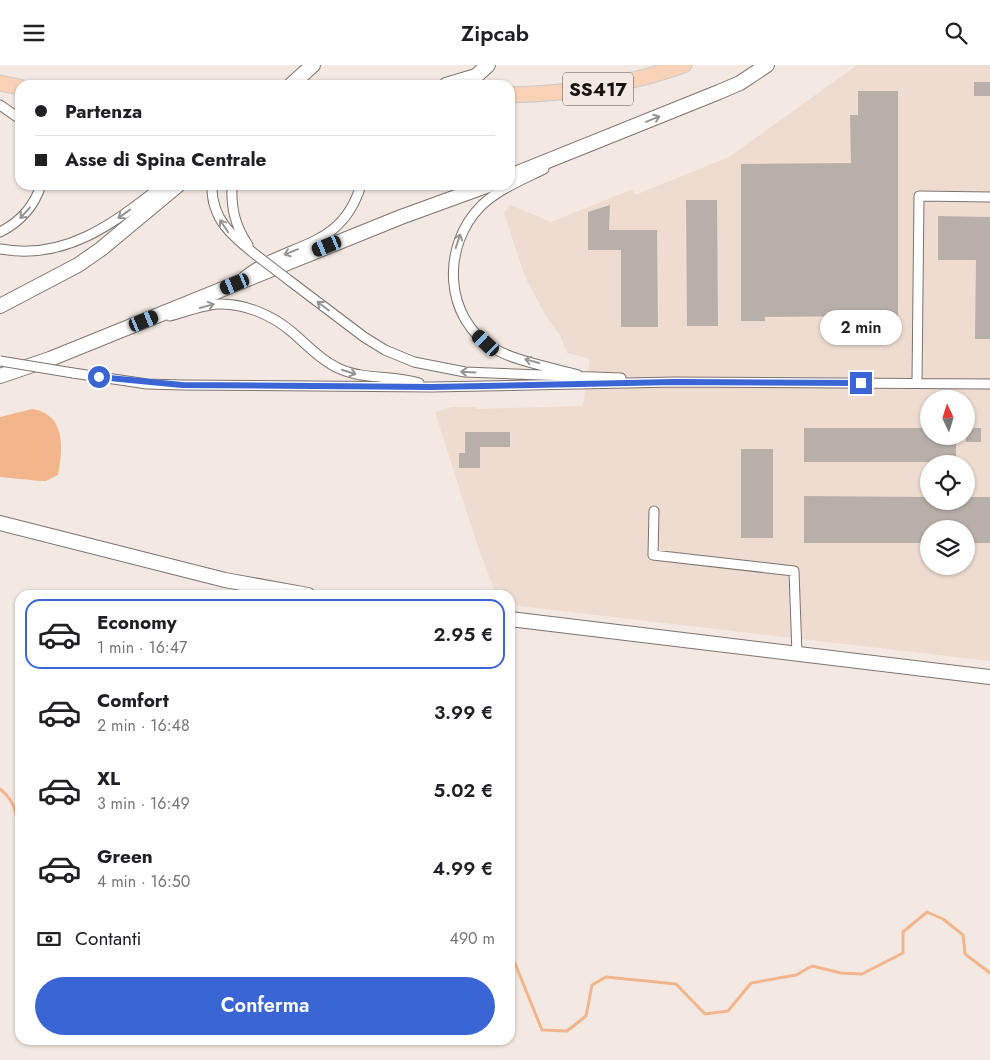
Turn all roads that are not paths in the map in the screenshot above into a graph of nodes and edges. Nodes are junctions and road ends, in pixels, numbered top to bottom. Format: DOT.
graph roads {
  1 [pos="314,65"];
  2 [pos="488,65"];
  3 [pos="684,65"];
  4 [pos="767,65"];
  5 [pos="296,80"];
  6 [pos="463,80"];
  7 [pos="0,83"];
  8 [pos="15,86"];
  9 [pos="515,95"];
  10 [pos="0,105"];
  11 [pos="15,116"];
  12 [pos="634,126"];
  13 [pos="515,174"];
  14 [pos="515,185"];
  15 [pos="39,190"];
  16 [pos="156,190"];
  17 [pos="172,190"];
  18 [pos="213,190"];
  19 [pos="232,190"];
  20 [pos="359,190"];
  21 [pos="460,190"];
  22 [pos="475,190"];
  23 [pos="505,190"];
  24 [pos="990,197"];
  25 [pos="401,217"];
  26 [pos="0,232"];
  27 [pos="0,249"];
  28 [pos="256,255"];
  29 [pos="235,284"];
  30 [pos="0,307"];
  31 [pos="126,328"];
  32 [pos="0,361"];
  33 [pos="578,375"];
  34 [pos="0,376"];
  35 [pos="674,382"];
  36 [pos="917,383"];
  37 [pos="990,384"];
  38 [pos="432,387"];
  39 [pos="654,511"];
  40 [pos="0,523"];
  41 [pos="280,590"];
  42 [pos="515,620"];
  43 [pos="798,654"];
  44 [pos="990,677"];
  1 -- 5 [label="main road"];
  2 -- 6 [label="main road"];
  3 -- 9 [label="main road, SS417"];
  12 -- 4 [label="main road, one-way"];
  7 -- 8 [label="main road"];
  10 -- 11 [label="street"];
  12 -- 13 [label="main road"];
  14 -- 12 [label="street, one-way"];
  15 -- 26 [label="street, one-way"];
  16 -- 27 [label="street, one-way"];
  17 -- 30 [label="main road"];
  28 -- 18 [label="street, one-way"];
  19 -- 28 [label="street"];
  20 -- 29 [label="street, one-way"];
  21 -- 25 [label="main road"];
  22 -- 25 [label="main road"];
  33 -- 23 [label="street, one-way"];
  24 -- 36 [label="street"];
  25 -- 29 [label="main road"];
  33 -- 28 [label="street, one-way, bridge"];
  29 -- 31 [label="main road"];
  31 -- 34 [label="main road"];
  31 -- 38 [label="street, one-way"];
  32 -- 38 [label="street, bridge"];
  33 -- 35 [label="street"];
  35 -- 36 [label="street"];
  35 -- 38 [label="street"];
  36 -- 37 [label="street"];
  39 -- 43 [label="street"];
  40 -- 41 [label="main road"];
  42 -- 43 [label="main road"];
  43 -- 44 [label="main road"];
}
